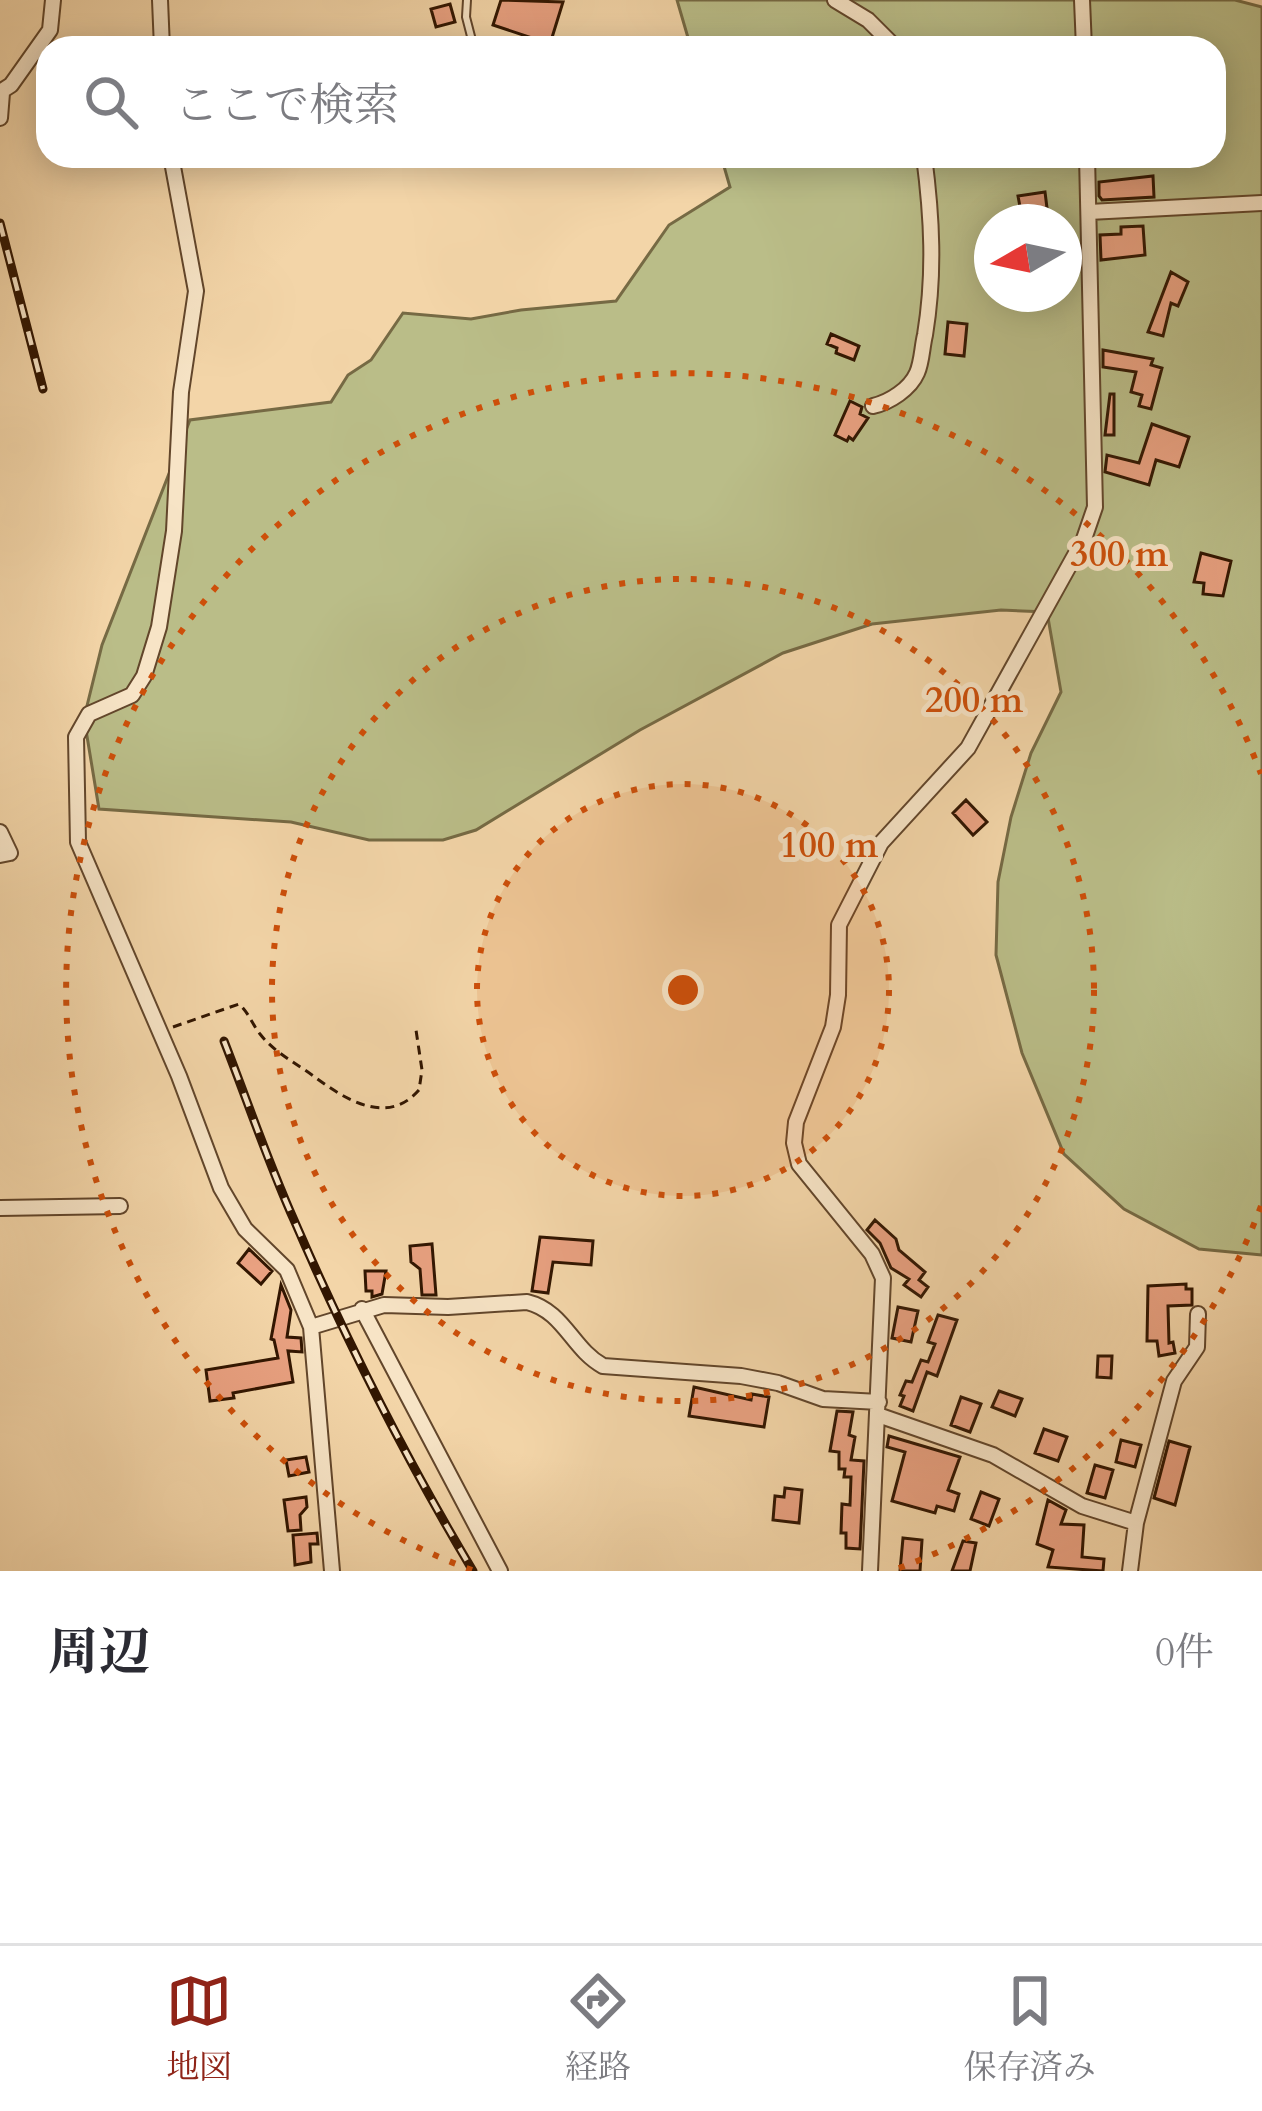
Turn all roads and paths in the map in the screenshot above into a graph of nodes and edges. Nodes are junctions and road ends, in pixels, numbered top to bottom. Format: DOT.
graph roads {
  1 [pos="53,0"];
  2 [pos="160,0"];
  3 [pos="466,0"];
  4 [pos="835,0"];
  5 [pos="1082,0"];
  6 [pos="45,36"];
  7 [pos="162,36"];
  8 [pos="471,36"];
  9 [pos="884,36"];
  10 [pos="1084,36"];
  11 [pos="36,48"];
  12 [pos="1,93"];
  13 [pos="0,118"];
  14 [pos="173,168"];
  15 [pos="925,168"];
  16 [pos="1088,168"];
  17 [pos="1262,203"];
  18 [pos="1089,212"];
  19 [pos="873,406"];
  20 [pos="0,832"];
  21 [pos="0,855"];
  22 [pos="160,1030"];
  23 [pos="416,1030"];
  24 [pos="120,1206"];
  25 [pos="0,1208"];
  26 [pos="362,1309"];
  27 [pos="1198,1313"];
  28 [pos="310,1327"];
  29 [pos="878,1409"];
  30 [pos="1136,1523"];
  31 [pos="332,1571"];
  32 [pos="500,1571"];
  33 [pos="870,1571"];
  34 [pos="1130,1571"];
  1 -- 6 [label="street"];
  2 -- 7 [label="street"];
  3 -- 8 [label="lane"];
  4 -- 9 [label="street"];
  5 -- 10 [label="street"];
  11 -- 12 [label="street"];
  12 -- 13 [label="street"];
  14 -- 22 [label="street"];
  15 -- 19 [label="street"];
  16 -- 18 [label="street"];
  17 -- 18 [label="street"];
  18 -- 29 [label="street"];
  20 -- 21 [label="street"];
  22 -- 23 [label="path"];
  22 -- 28 [label="street"];
  24 -- 25 [label="street"];
  26 -- 28 [label="street"];
  26 -- 29 [label="street"];
  26 -- 32 [label="street"];
  27 -- 30 [label="street"];
  28 -- 31 [label="street"];
  29 -- 30 [label="street"];
  29 -- 33 [label="street"];
  30 -- 34 [label="street"];
}
